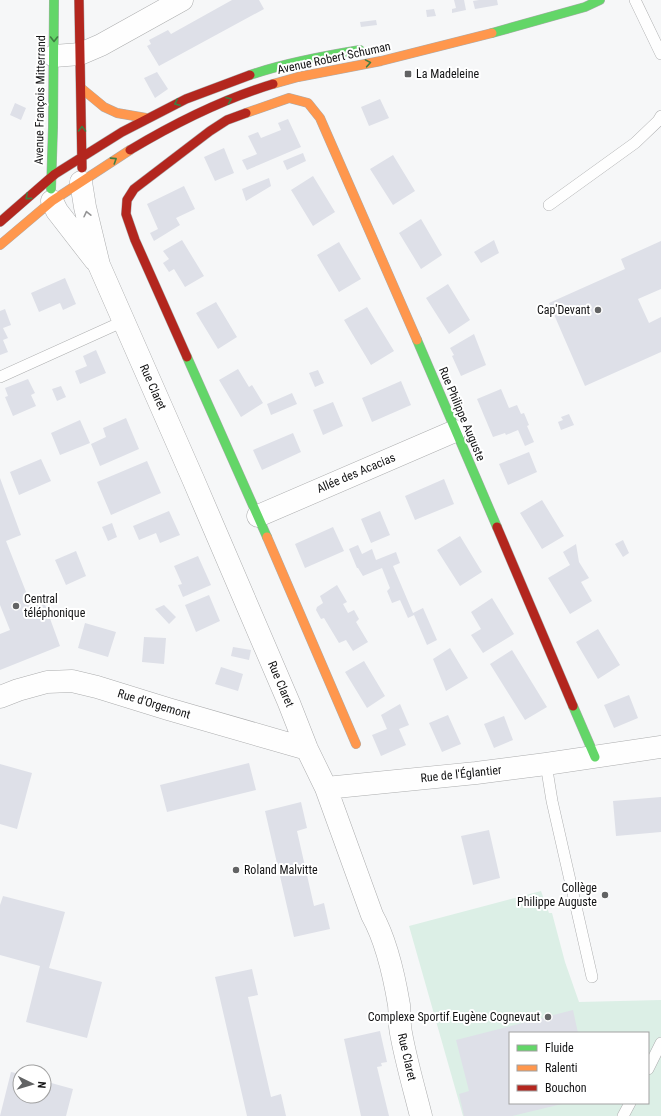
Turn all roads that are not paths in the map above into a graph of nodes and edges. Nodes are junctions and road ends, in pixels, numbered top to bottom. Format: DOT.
graph roads {
  1 [pos="54,0"];
  2 [pos="79,0"];
  3 [pos="182,0"];
  4 [pos="600,0"];
  5 [pos="635,0"];
  6 [pos="500,31"];
  7 [pos="414,43"];
  8 [pos="367,49"];
  9 [pos="80,54"];
  10 [pos="661,54"];
  11 [pos="54,56"];
  12 [pos="81,88"];
  13 [pos="661,116"];
  14 [pos="146,118"];
  15 [pos="82,157"];
  16 [pos="50,178"];
  17 [pos="81,182"];
  18 [pos="52,201"];
  19 [pos="549,205"];
  20 [pos="0,222"];
  21 [pos="0,245"];
  22 [pos="99,265"];
  23 [pos="124,321"];
  24 [pos="0,377"];
  25 [pos="455,431"];
  26 [pos="258,516"];
  27 [pos="0,697"];
  28 [pos="356,744"];
  29 [pos="661,746"];
  30 [pos="307,749"];
  31 [pos="595,757"];
  32 [pos="546,764"];
  33 [pos="326,788"];
  34 [pos="592,977"];
  35 [pos="661,1043"];
  36 [pos="649,1067"];
  37 [pos="629,1104"];
  38 [pos="421,1116"];
  39 [pos="623,1116"];
  1 -- 11 [label="main road, Avenue François Mitterrand, one-way"];
  2 -- 9 [label="main road"];
  3 -- 9 [label="street"];
  4 -- 6 [label="main road, Avenue Robert Schuman"];
  5 -- 10 [label="lane"];
  6 -- 7 [label="main road, Avenue Robert Schuman"];
  17 -- 6 [label="main road, Avenue Robert Schuman, one-way"];
  8 -- 14 [label="main road, Avenue Robert Schuman, one-way"];
  9 -- 11 [label="street"];
  9 -- 12 [label="main road"];
  11 -- 16 [label="main road, Avenue François Mitterrand"];
  12 -- 14 [label="main road"];
  15 -- 12 [label="main road, one-way"];
  13 -- 19 [label="lane"];
  14 -- 15 [label="main road, Avenue Robert Schuman"];
  15 -- 16 [label="main road, Avenue Robert Schuman"];
  15 -- 17 [label="main road"];
  16 -- 18 [label="main road, Avenue François Mitterrand"];
  16 -- 20 [label="main road, Avenue Robert Schuman, one-way"];
  17 -- 18 [label="main road, Avenue Robert Schuman"];
  22 -- 17 [label="street, Rue Claret, one-way"];
  18 -- 21 [label="main road, Avenue Robert Schuman"];
  18 -- 22 [label="street, Rue Claret"];
  22 -- 23 [label="street, Rue Claret"];
  23 -- 24 [label="lane"];
  23 -- 30 [label="street, Rue Claret"];
  25 -- 26 [label="street, Allée des Acacias"];
  25 -- 26 [label="main road, Rue Philippe Auguste"];
  25 -- 31 [label="main road, Rue Philippe Auguste"];
  26 -- 28 [label="main road"];
  27 -- 30 [label="street, Rue d'Orgemont"];
  29 -- 31 [label="street, Rue de l'Églantier"];
  30 -- 33 [label="street, Rue Claret"];
  31 -- 32 [label="street, Rue de l'Églantier"];
  32 -- 33 [label="street, Rue de l'Églantier"];
  32 -- 34 [label="lane"];
  33 -- 38 [label="street, Rue Claret"];
  35 -- 36 [label="lane"];
  37 -- 39 [label="lane"];
}
